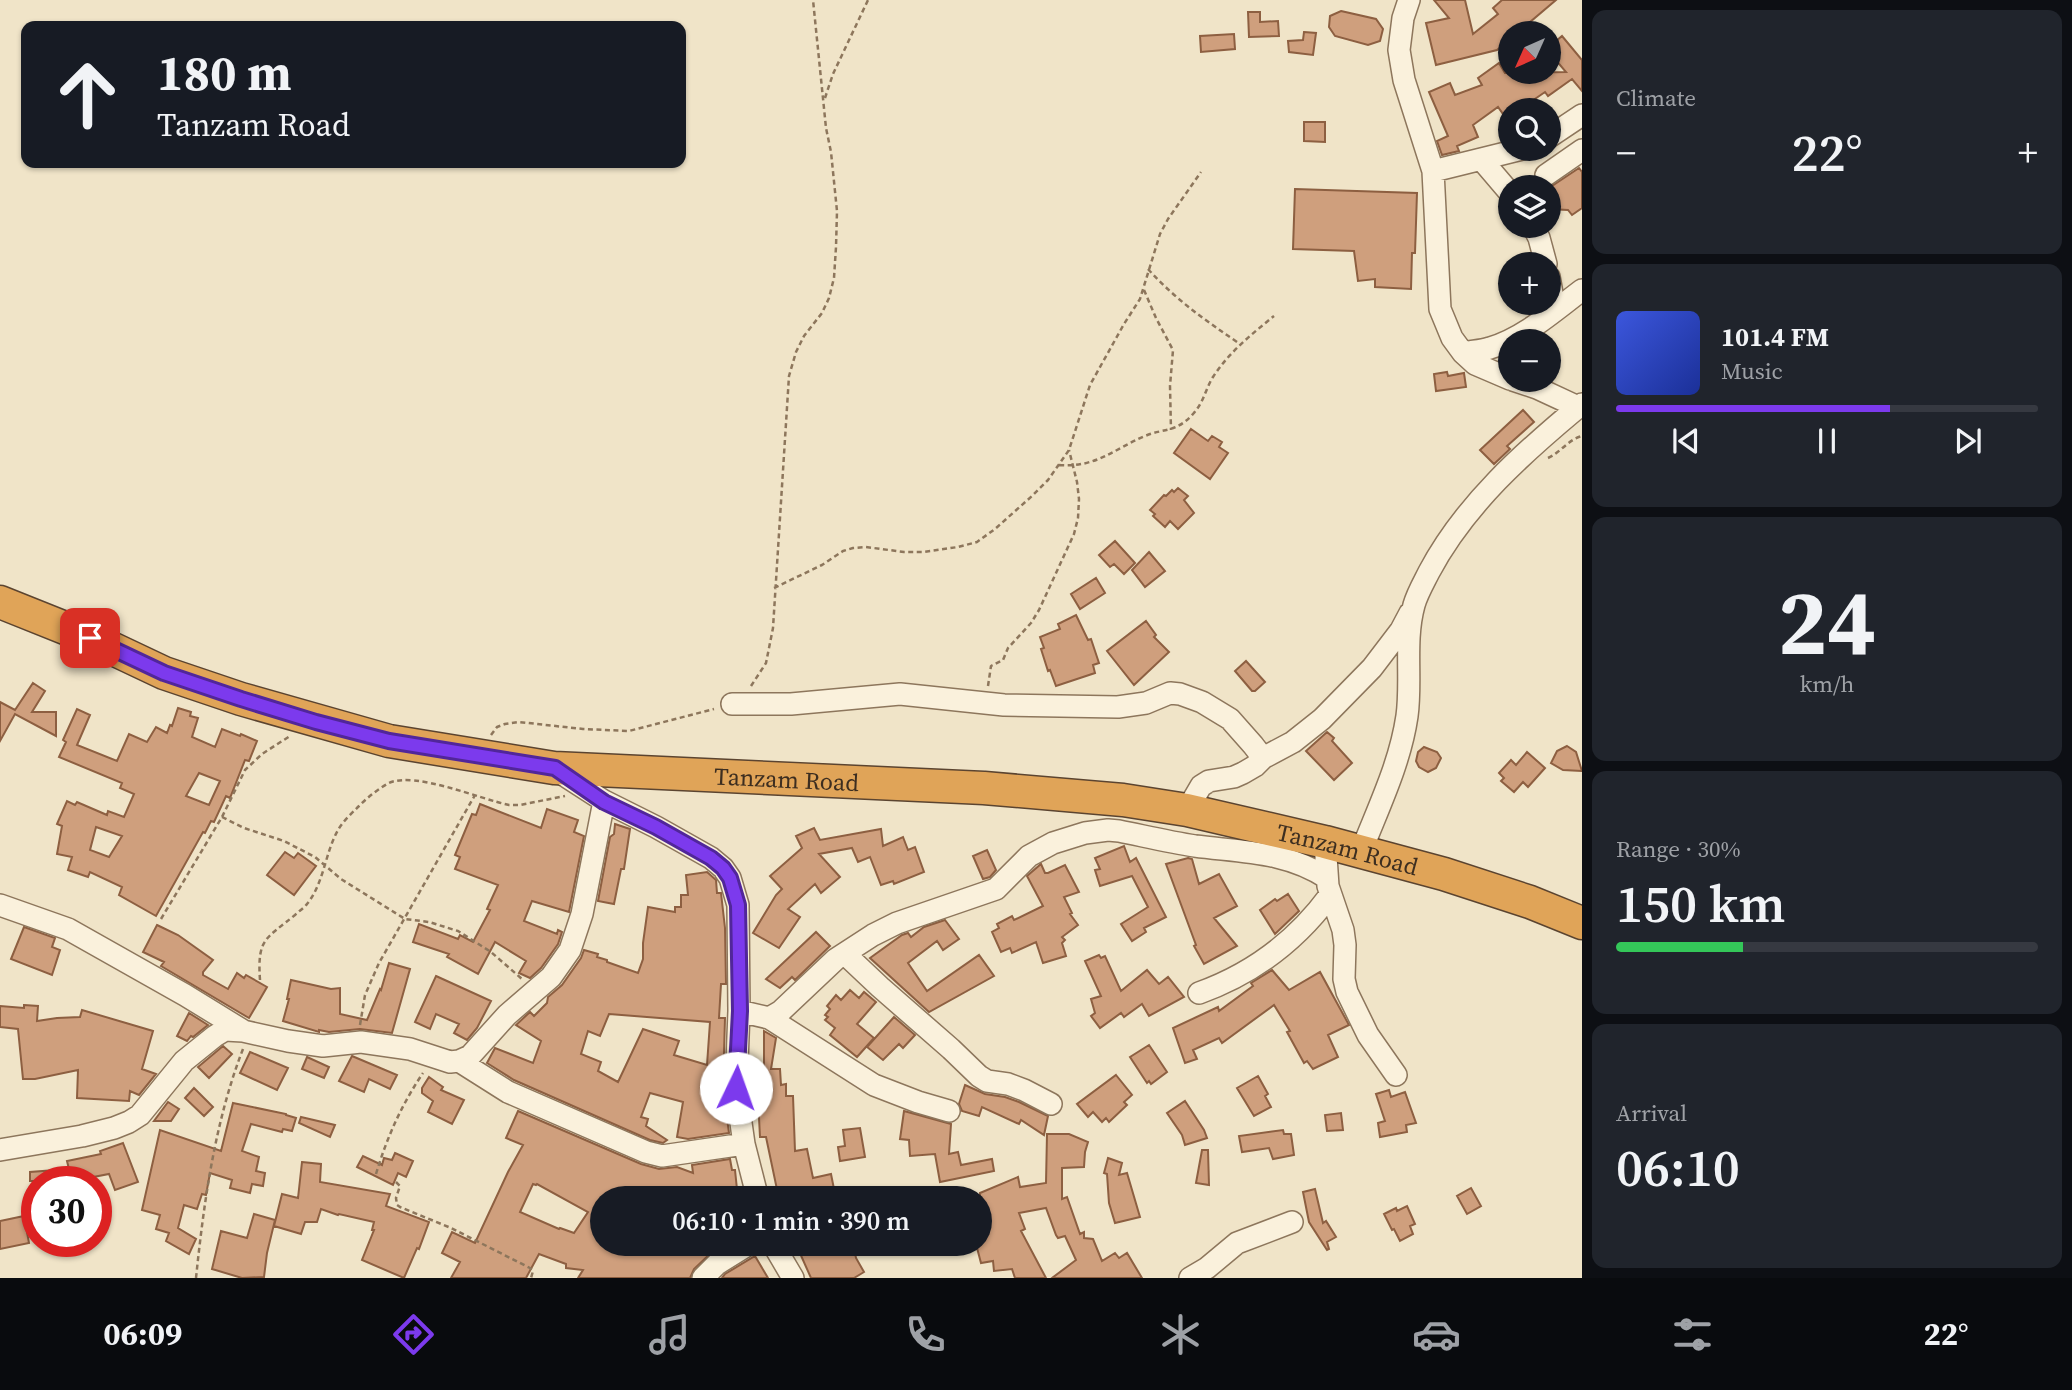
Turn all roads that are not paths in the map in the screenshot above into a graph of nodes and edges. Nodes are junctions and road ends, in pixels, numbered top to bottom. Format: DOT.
graph roads {
  1 [pos="1409,0"];
  2 [pos="1582,115"];
  3 [pos="1561,129"];
  4 [pos="1582,150"];
  5 [pos="1498,155"];
  6 [pos="1481,159"];
  7 [pos="1433,171"];
  8 [pos="1546,175"];
  9 [pos="1498,179"];
  10 [pos="1582,290"];
  11 [pos="1561,306"];
  12 [pos="1548,315"];
  13 [pos="1463,353"];
  14 [pos="1498,373"];
  15 [pos="1547,392"];
  16 [pos="1580,406"];
  17 [pos="1414,605"];
  18 [pos="3,607"];
  19 [pos="732,704"];
  20 [pos="1263,758"];
  21 [pos="555,768"];
  22 [pos="596,797"];
  23 [pos="1187,810"];
  24 [pos="1325,842"];
  25 [pos="1361,852"];
  26 [pos="1328,886"];
  27 [pos="0,905"];
  28 [pos="1582,923"];
  29 [pos="845,954"];
  30 [pos="1199,993"];
  31 [pos="740,1011"];
  32 [pos="769,1018"];
  33 [pos="247,1032"];
  34 [pos="459,1061"];
  35 [pos="1396,1074"];
  36 [pos="1051,1104"];
  37 [pos="949,1111"];
  38 [pos="744,1144"];
  39 [pos="0,1150"];
  40 [pos="755,1186"];
  41 [pos="1292,1222"];
  42 [pos="729,1256"];
  43 [pos="780,1256"];
  44 [pos="703,1278"];
  45 [pos="793,1278"];
  46 [pos="1191,1278"];
  1 -- 7 [label="street"];
  2 -- 3 [label="street"];
  4 -- 8 [label="street"];
  5 -- 6 [label="street"];
  6 -- 7 [label="street"];
  6 -- 9 [label="street"];
  7 -- 13 [label="street"];
  10 -- 11 [label="street"];
  12 -- 13 [label="street"];
  13 -- 14 [label="street"];
  15 -- 16 [label="street"];
  16 -- 17 [label="street"];
  17 -- 20 [label="street"];
  17 -- 25 [label="street"];
  18 -- 21 [label="highway, Tanzam Road"];
  19 -- 20 [label="street"];
  20 -- 23 [label="street"];
  21 -- 22 [label="street"];
  21 -- 23 [label="highway, Tanzam Road"];
  22 -- 31 [label="street"];
  22 -- 34 [label="street"];
  23 -- 24 [label="highway, Tanzam Road"];
  24 -- 25 [label="highway, Tanzam Road"];
  24 -- 26 [label="street"];
  25 -- 28 [label="highway, Tanzam Road"];
  26 -- 29 [label="street"];
  26 -- 30 [label="street"];
  26 -- 35 [label="street"];
  27 -- 33 [label="street"];
  29 -- 32 [label="street"];
  29 -- 36 [label="street"];
  31 -- 32 [label="street"];
  31 -- 38 [label="street"];
  32 -- 37 [label="street"];
  33 -- 34 [label="street"];
  33 -- 39 [label="street"];
  34 -- 38 [label="street"];
  38 -- 40 [label="street"];
  41 -- 46 [label="street"];
  42 -- 44 [label="street"];
  43 -- 45 [label="street"];
}
